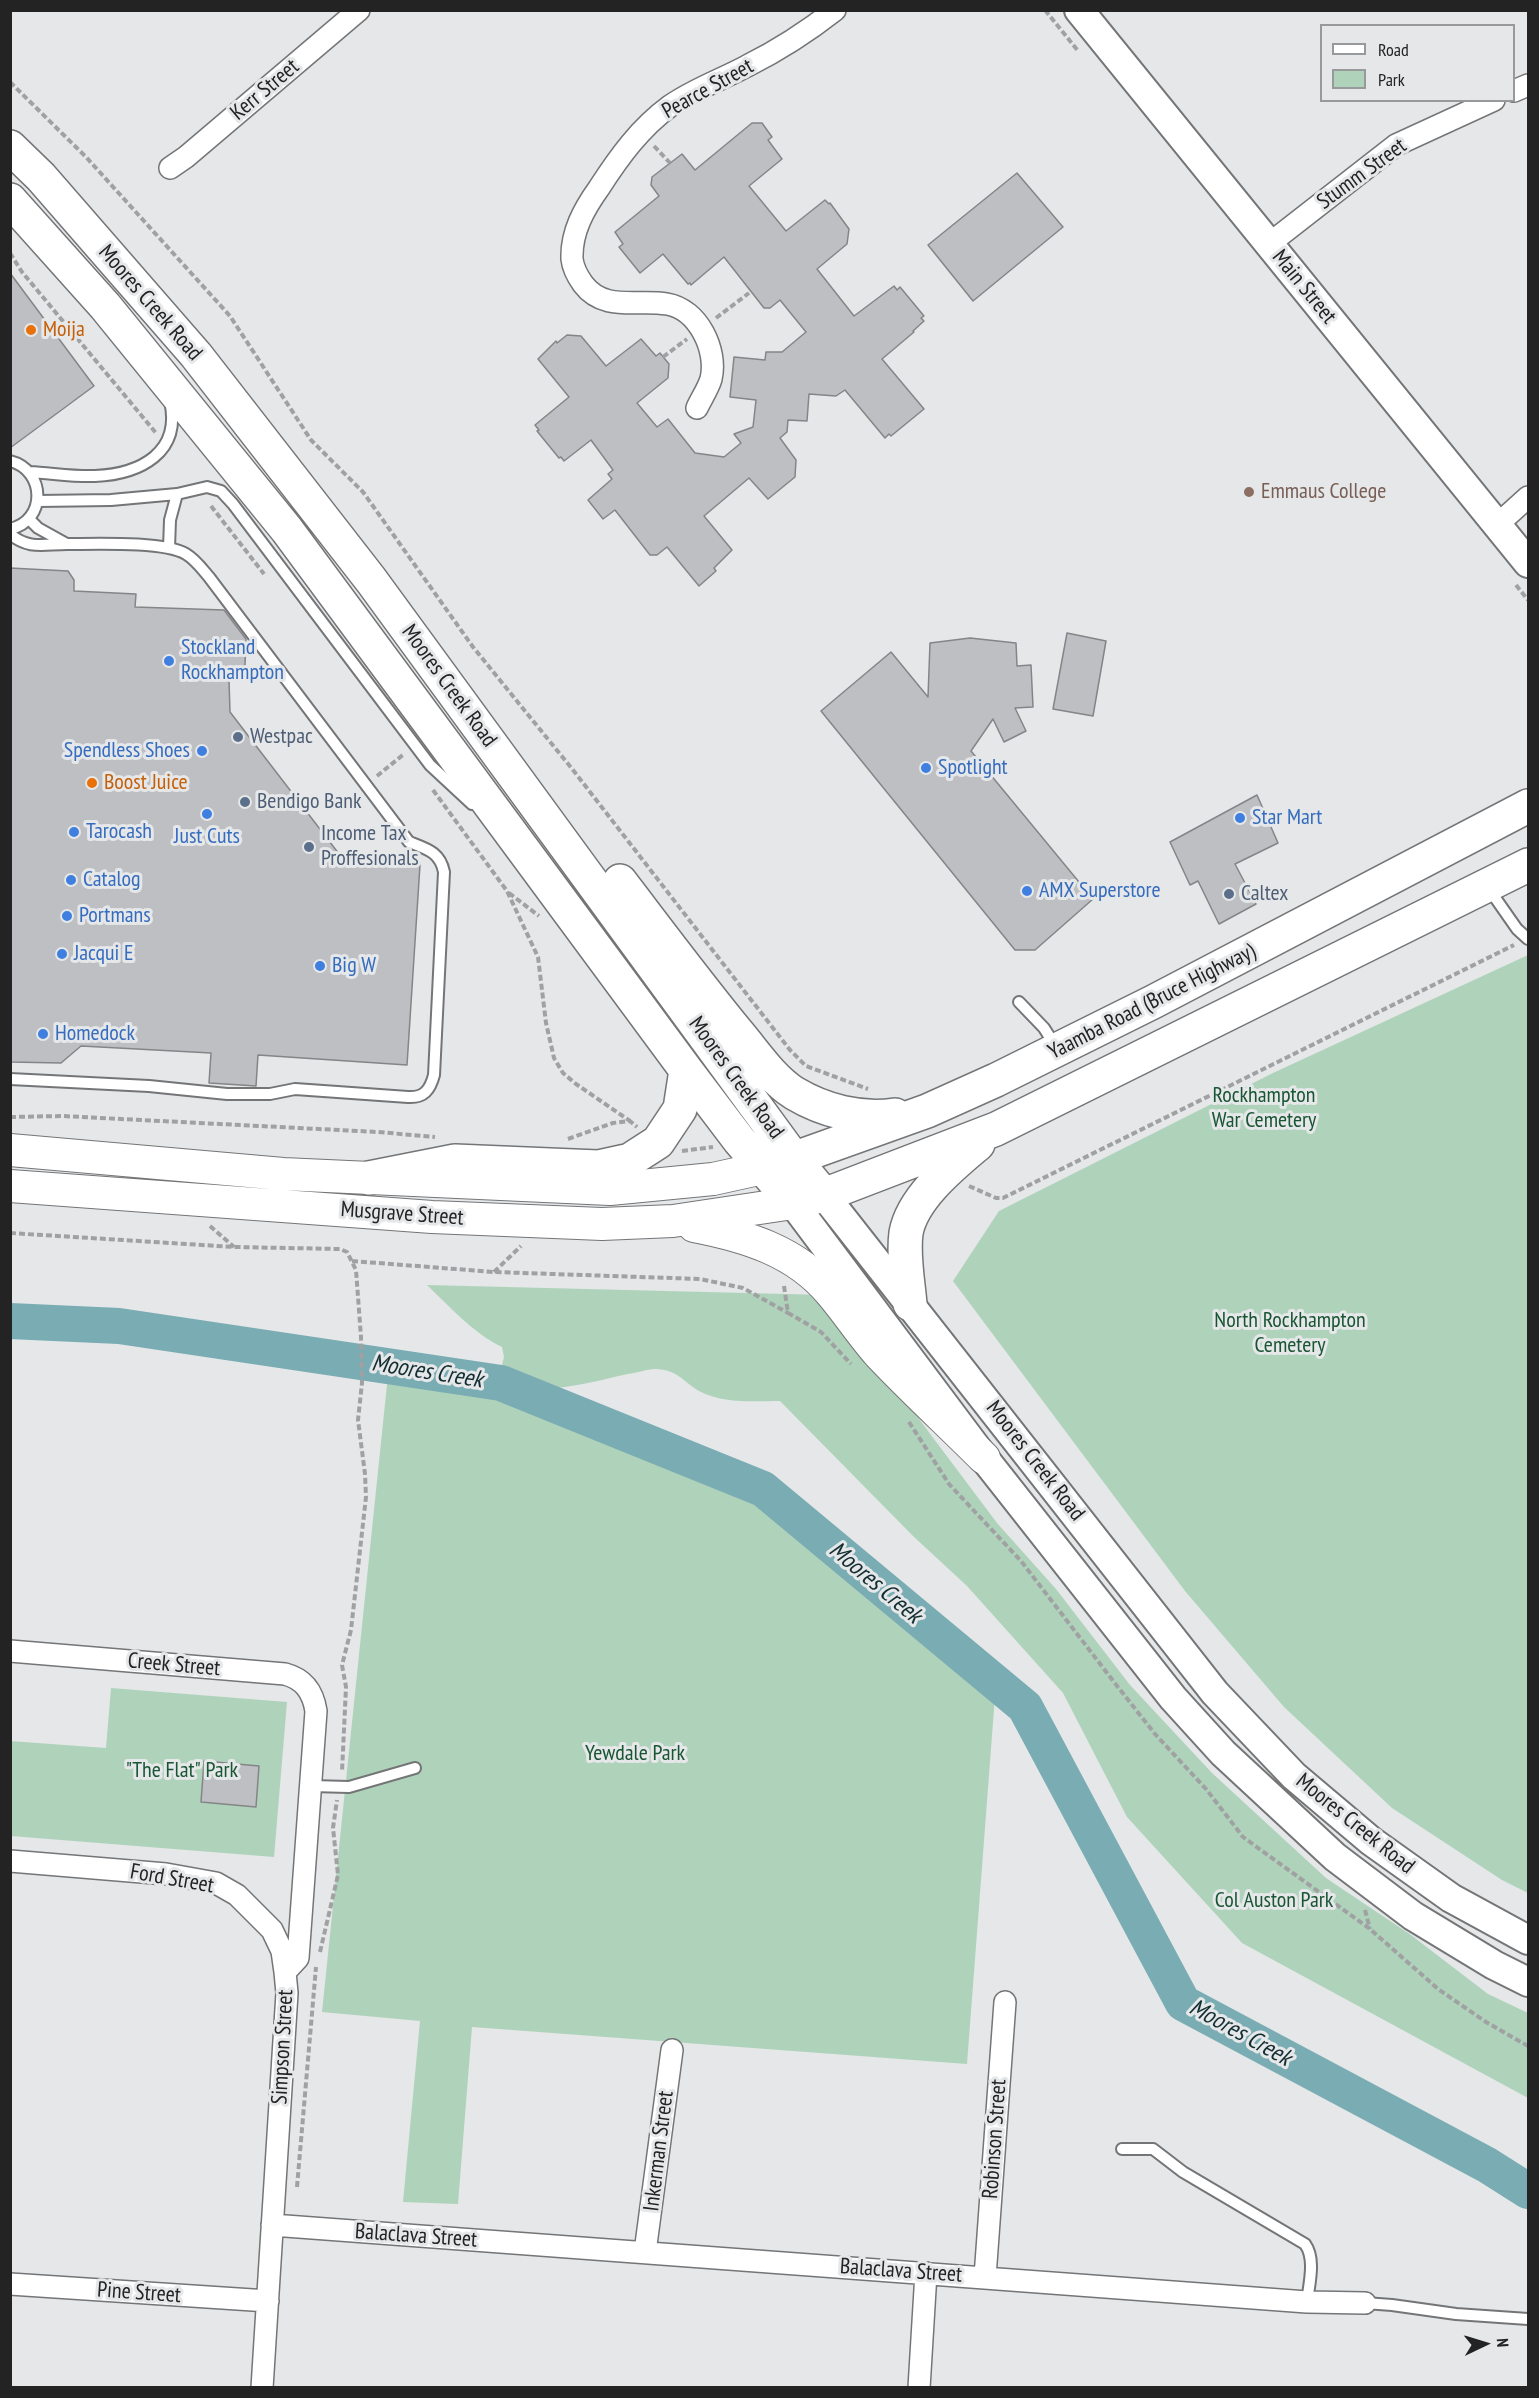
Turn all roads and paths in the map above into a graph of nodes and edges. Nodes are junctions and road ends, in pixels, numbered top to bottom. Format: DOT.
graph roads {
  1 [pos="358,10"];
  2 [pos="835,10"];
  3 [pos="1082,12"];
  4 [pos="10,82"];
  5 [pos="1490,102"];
  6 [pos="647,139"];
  7 [pos="10,147"];
  8 [pos="670,163"];
  9 [pos="170,168"];
  10 [pos="10,200"];
  11 [pos="1269,244"];
  12 [pos="10,253"];
  13 [pos="749,293"];
  14 [pos="708,324"];
  15 [pos="692,335"];
  16 [pos="663,357"];
  17 [pos="165,379"];
  18 [pos="697,408"];
  19 [pos="162,441"];
  20 [pos="10,461"];
  21 [pos="30,472"];
  22 [pos="177,494"];
  23 [pos="1528,497"];
  24 [pos="38,501"];
  25 [pos="211,506"];
  26 [pos="29,519"];
  27 [pos="1497,525"];
  28 [pos="10,529"];
  29 [pos="10,534"];
  30 [pos="68,544"];
  31 [pos="169,548"];
  32 [pos="1528,563"];
  33 [pos="268,579"];
  34 [pos="405,627"];
  35 [pos="397,744"];
  36 [pos="404,754"];
  37 [pos="411,762"];
  38 [pos="366,785"];
  39 [pos="430,786"];
  40 [pos="1528,806"];
  41 [pos="521,849"];
  42 [pos="1528,865"];
  43 [pos="1487,886"];
  44 [pos="1528,923"];
  45 [pos="1517,929"];
  46 [pos="1528,939"];
  47 [pos="1019,1002"];
  48 [pos="1058,1050"];
  49 [pos="686,1070"];
  50 [pos="10,1079"];
  51 [pos="871,1089"];
  52 [pos="927,1111"];
  53 [pos="10,1117"];
  54 [pos="630,1122"];
  55 [pos="996,1129"];
  56 [pos="642,1130"];
  57 [pos="441,1137"];
  58 [pos="564,1140"];
  59 [pos="722,1144"];
  60 [pos="10,1150"];
  61 [pos="673,1152"];
  62 [pos="795,1160"];
  63 [pos="763,1168"];
  64 [pos="369,1178"];
  65 [pos="10,1186"];
  66 [pos="976,1189"];
  67 [pos="824,1195"];
  68 [pos="793,1203"];
  69 [pos="673,1221"];
  70 [pos="10,1233"];
  71 [pos="352,1261"];
  72 [pos="910,1304"];
  73 [pos="788,1313"];
  74 [pos="362,1383"];
  75 [pos="984,1458"];
  76 [pos="10,1651"];
  77 [pos="316,1711"];
  78 [pos="415,1768"];
  79 [pos="311,1786"];
  80 [pos="10,1861"];
  81 [pos="1528,1940"];
  82 [pos="285,1972"];
  83 [pos="1528,1982"];
  84 [pos="1005,2002"];
  85 [pos="672,2049"];
  86 [pos="1122,2149"];
  87 [pos="272,2225"];
  88 [pos="645,2252"];
  89 [pos="926,2273"];
  90 [pos="985,2277"];
  91 [pos="10,2284"];
  92 [pos="268,2301"];
  93 [pos="1307,2302"];
  94 [pos="1365,2303"];
  95 [pos="1528,2319"];
  96 [pos="262,2388"];
  97 [pos="919,2388"];
  1 -- 9 [label="street, Kerr Street"];
  2 -- 18 [label="street, Pearce Street"];
  3 -- 11 [label="main road, Main Street"];
  4 -- 51 [label="path"];
  5 -- 11 [label="street, Stumm Street"];
  6 -- 8 [label="path"];
  7 -- 34 [label="highway, Moores Creek Road"];
  10 -- 17 [label="highway, Moores Creek Road"];
  11 -- 27 [label="main road, Main Street"];
  12 -- 19 [label="path"];
  13 -- 14 [label="path"];
  15 -- 16 [label="path"];
  17 -- 21 [label="lane"];
  17 -- 41 [label="highway, Moores Creek Road"];
  20 -- 21 [label="lane"];
  21 -- 24 [label="lane"];
  22 -- 24 [label="lane"];
  22 -- 31 [label="lane"];
  22 -- 41 [label="lane"];
  23 -- 27 [label="street"];
  24 -- 26 [label="lane"];
  25 -- 33 [label="path"];
  26 -- 28 [label="lane"];
  26 -- 30 [label="lane"];
  27 -- 32 [label="main road, Main Street"];
  29 -- 30 [label="lane"];
  30 -- 31 [label="lane"];
  31 -- 38 [label="lane"];
  34 -- 52 [label="highway"];
  34 -- 62 [label="highway, Moores Creek Road"];
  35 -- 36 [label="path"];
  36 -- 37 [label="path"];
  36 -- 38 [label="path"];
  38 -- 50 [label="lane"];
  39 -- 54 [label="path"];
  40 -- 48 [label="highway, Yaamba Road (Bruce Highway)"];
  41 -- 49 [label="highway, Moores Creek Road"];
  42 -- 43 [label="highway, Yaamba Road (Bruce Highway)"];
  43 -- 45 [label="lane"];
  43 -- 55 [label="highway, Yaamba Road (Bruce Highway)"];
  44 -- 45 [label="lane"];
  45 -- 46 [label="lane"];
  46 -- 66 [label="path"];
  47 -- 48 [label="lane"];
  48 -- 52 [label="highway, Yaamba Road (Bruce Highway)"];
  49 -- 63 [label="highway, Moores Creek Road"];
  49 -- 64 [label="highway"];
  52 -- 62 [label="highway, Yaamba Road (Bruce Highway)"];
  53 -- 57 [label="path"];
  54 -- 56 [label="path"];
  54 -- 58 [label="path"];
  55 -- 67 [label="highway, Yaamba Road (Bruce Highway)"];
  55 -- 72 [label="highway"];
  59 -- 61 [label="path"];
  60 -- 64 [label="main road, Musgrave Street"];
  62 -- 63 [label="highway, Yaamba Road (Bruce Highway)"];
  62 -- 67 [label="highway, Moores Creek Road"];
  63 -- 64 [label="main road, Musgrave Street"];
  63 -- 68 [label="highway, Moores Creek Road"];
  65 -- 69 [label="main road, Musgrave Street"];
  67 -- 68 [label="highway, Yaamba Road (Bruce Highway)"];
  67 -- 72 [label="main road, Moores Creek Road"];
  68 -- 69 [label="main road, Musgrave Street"];
  68 -- 75 [label="main road, Moores Creek Road"];
  69 -- 75 [label="main road"];
  70 -- 71 [label="path"];
  71 -- 73 [label="path"];
  71 -- 74 [label="path"];
  72 -- 81 [label="main road, Moores Creek Road"];
  75 -- 83 [label="main road, Moores Creek Road"];
  76 -- 77 [label="street, Creek Street"];
  77 -- 79 [label="street, Simpson Street"];
  78 -- 79 [label="lane"];
  79 -- 82 [label="street, Simpson Street"];
  80 -- 82 [label="street, Ford Street"];
  82 -- 87 [label="street, Simpson Street"];
  84 -- 90 [label="street, Robinson Street"];
  85 -- 88 [label="street, Inkerman Street"];
  86 -- 93 [label="lane"];
  87 -- 88 [label="street, Balaclava Street"];
  87 -- 92 [label="street, Simpson Street"];
  88 -- 89 [label="street, Balaclava Street"];
  89 -- 90 [label="street, Balaclava Street"];
  89 -- 97 [label="street"];
  90 -- 93 [label="street, Balaclava Street"];
  91 -- 92 [label="street, Pine Street"];
  92 -- 96 [label="street, Simpson Street"];
  93 -- 94 [label="street, Balaclava Street"];
  94 -- 95 [label="lane, Balaclava Street"];
}
